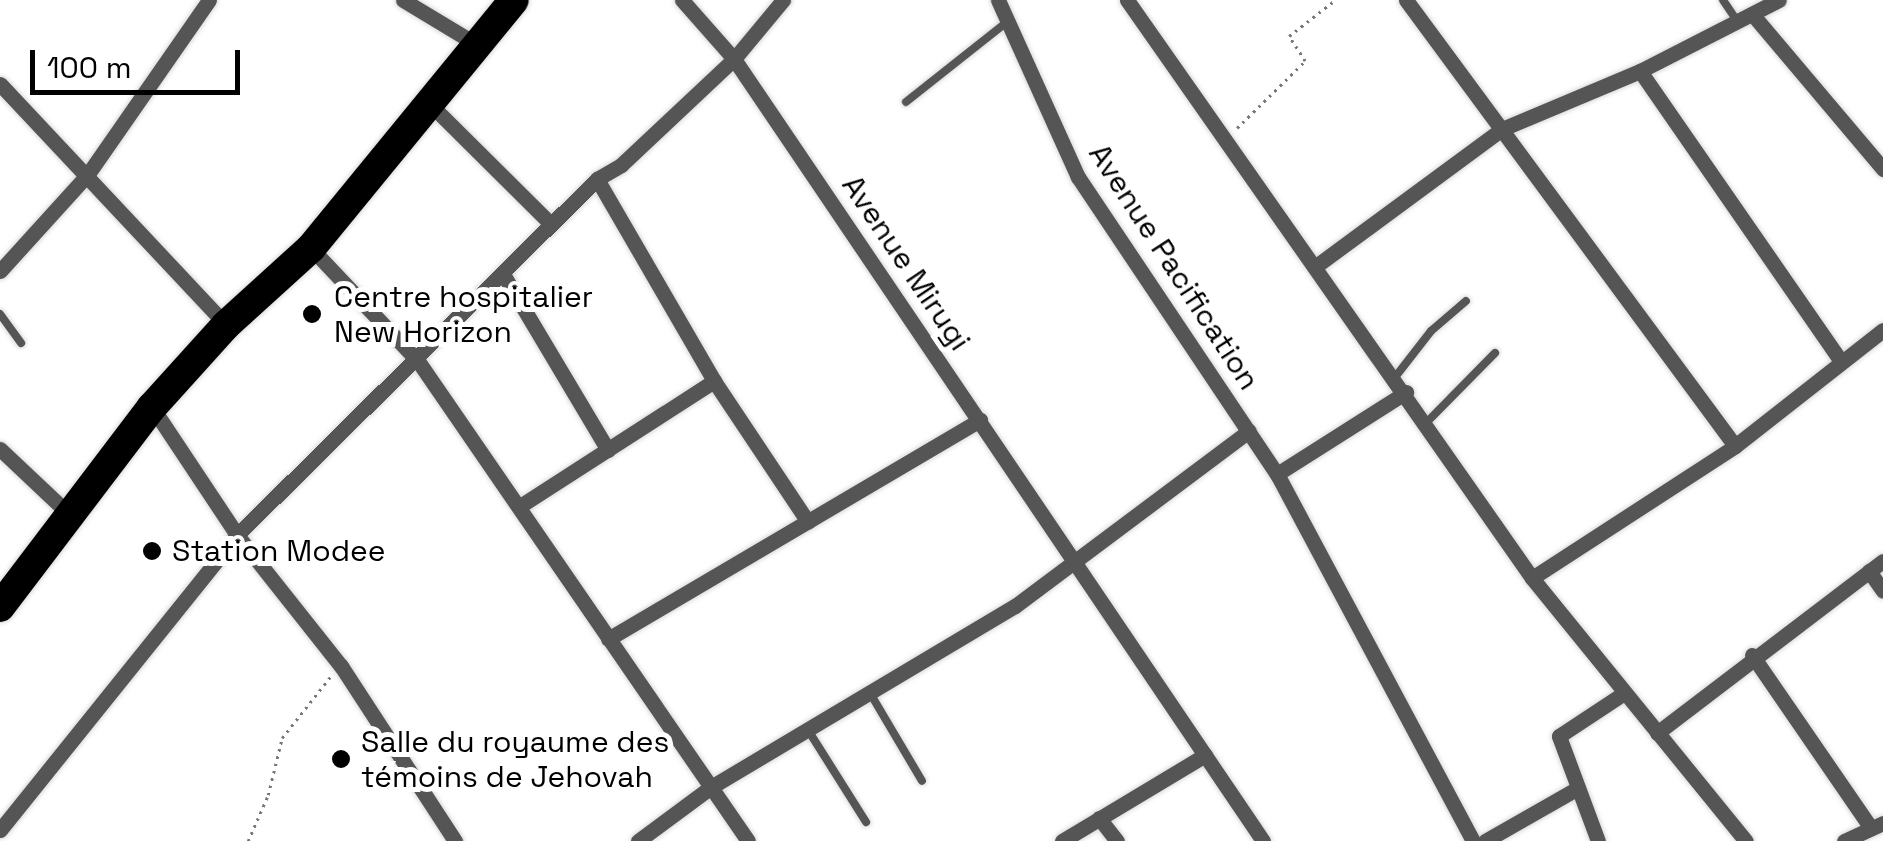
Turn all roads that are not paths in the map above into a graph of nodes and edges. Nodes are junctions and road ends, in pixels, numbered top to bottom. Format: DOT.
graph roads {
  1 [pos="209,0"];
  2 [pos="403,0"];
  3 [pos="514,0"];
  4 [pos="682,0"];
  5 [pos="783,0"];
  6 [pos="998,0"];
  7 [pos="1127,0"];
  8 [pos="1428,0"];
  9 [pos="1723,0"];
  10 [pos="1778,0"];
  11 [pos="1411,7"];
  12 [pos="1746,18"];
  13 [pos="1008,22"];
  14 [pos="476,44"];
  15 [pos="734,59"];
  16 [pos="1640,71"];
  17 [pos="0,84"];
  18 [pos="906,102"];
  19 [pos="429,103"];
  20 [pos="1502,128"];
  21 [pos="1883,169"];
  22 [pos="88,174"];
  23 [pos="596,179"];
  24 [pos="550,224"];
  25 [pos="312,248"];
  26 [pos="1316,266"];
  27 [pos="0,271"];
  28 [pos="503,274"];
  29 [pos="1466,301"];
  30 [pos="0,314"];
  31 [pos="226,325"];
  32 [pos="1883,330"];
  33 [pos="22,342"];
  34 [pos="1495,353"];
  35 [pos="418,361"];
  36 [pos="1841,361"];
  37 [pos="1396,376"];
  38 [pos="714,381"];
  39 [pos="1406,392"];
  40 [pos="152,407"];
  41 [pos="980,420"];
  42 [pos="1427,422"];
  43 [pos="1249,431"];
  44 [pos="1736,446"];
  45 [pos="0,449"];
  46 [pos="608,450"];
  47 [pos="1277,474"];
  48 [pos="520,506"];
  49 [pos="68,514"];
  50 [pos="808,522"];
  51 [pos="236,534"];
  52 [pos="1074,566"];
  53 [pos="1876,566"];
  54 [pos="1532,578"];
  55 [pos="1883,591"];
  56 [pos="0,607"];
  57 [pos="608,639"];
  58 [pos="1752,656"];
  59 [pos="870,692"];
  60 [pos="1622,695"];
  61 [pos="808,730"];
  62 [pos="1657,733"];
  63 [pos="1206,755"];
  64 [pos="922,782"];
  65 [pos="711,787"];
  66 [pos="1578,788"];
  67 [pos="1100,818"];
  68 [pos="866,822"];
  69 [pos="1877,825"];
  70 [pos="0,830"];
  71 [pos="456,841"];
  72 [pos="638,841"];
  73 [pos="748,841"];
  74 [pos="1062,841"];
  75 [pos="1117,841"];
  76 [pos="1263,841"];
  77 [pos="1473,841"];
  78 [pos="1485,841"];
  79 [pos="1598,841"];
  80 [pos="1746,841"];
  81 [pos="1846,841"];
  1 -- 22 [label="street"];
  2 -- 14 [label="street"];
  3 -- 14 [label="highway"];
  4 -- 15 [label="street, Avenue Mirugi"];
  5 -- 15 [label="street"];
  6 -- 13 [label="street, Avenue Pacification"];
  7 -- 26 [label="street"];
  8 -- 11 [label="street"];
  9 -- 12 [label="lane"];
  10 -- 12 [label="street"];
  11 -- 20 [label="street"];
  12 -- 16 [label="street"];
  12 -- 21 [label="street"];
  13 -- 18 [label="lane"];
  13 -- 43 [label="street, Avenue Pacification"];
  14 -- 19 [label="highway"];
  15 -- 23 [label="street"];
  15 -- 41 [label="street, Avenue Mirugi"];
  16 -- 20 [label="street"];
  16 -- 36 [label="street"];
  17 -- 22 [label="street"];
  19 -- 24 [label="street"];
  19 -- 25 [label="highway"];
  20 -- 26 [label="street"];
  20 -- 44 [label="street"];
  22 -- 27 [label="street"];
  22 -- 31 [label="street"];
  23 -- 24 [label="street"];
  23 -- 38 [label="street"];
  24 -- 28 [label="street"];
  25 -- 31 [label="highway"];
  25 -- 35 [label="street"];
  26 -- 37 [label="street"];
  28 -- 35 [label="street"];
  28 -- 46 [label="street"];
  29 -- 37 [label="lane"];
  30 -- 33 [label="lane"];
  31 -- 40 [label="highway"];
  32 -- 36 [label="street"];
  34 -- 42 [label="lane"];
  35 -- 48 [label="street"];
  35 -- 51 [label="street"];
  36 -- 44 [label="street"];
  37 -- 39 [label="street"];
  38 -- 46 [label="street"];
  38 -- 50 [label="street"];
  39 -- 42 [label="street"];
  39 -- 47 [label="street"];
  40 -- 49 [label="highway"];
  40 -- 51 [label="street"];
  41 -- 50 [label="street"];
  41 -- 52 [label="street, Avenue Mirugi"];
  42 -- 54 [label="street"];
  43 -- 47 [label="street, Avenue Pacification"];
  43 -- 52 [label="street"];
  44 -- 54 [label="street"];
  45 -- 49 [label="street"];
  46 -- 48 [label="street"];
  47 -- 77 [label="street, Avenue Pacification"];
  48 -- 57 [label="street"];
  49 -- 56 [label="highway"];
  50 -- 57 [label="street"];
  51 -- 70 [label="street"];
  51 -- 71 [label="street"];
  52 -- 59 [label="street"];
  52 -- 63 [label="street, Avenue Mirugi"];
  53 -- 55 [label="street"];
  53 -- 58 [label="street"];
  54 -- 60 [label="street"];
  57 -- 65 [label="street"];
  58 -- 62 [label="street"];
  58 -- 69 [label="street"];
  59 -- 61 [label="street"];
  59 -- 64 [label="lane"];
  60 -- 62 [label="street"];
  60 -- 66 [label="street"];
  61 -- 65 [label="street"];
  61 -- 68 [label="lane"];
  62 -- 80 [label="street"];
  63 -- 67 [label="street"];
  63 -- 76 [label="street, Avenue Mirugi"];
  65 -- 72 [label="street"];
  65 -- 73 [label="street"];
  66 -- 78 [label="street"];
  66 -- 79 [label="street"];
  67 -- 74 [label="street"];
  67 -- 75 [label="street"];
  69 -- 81 [label="street"];
}
